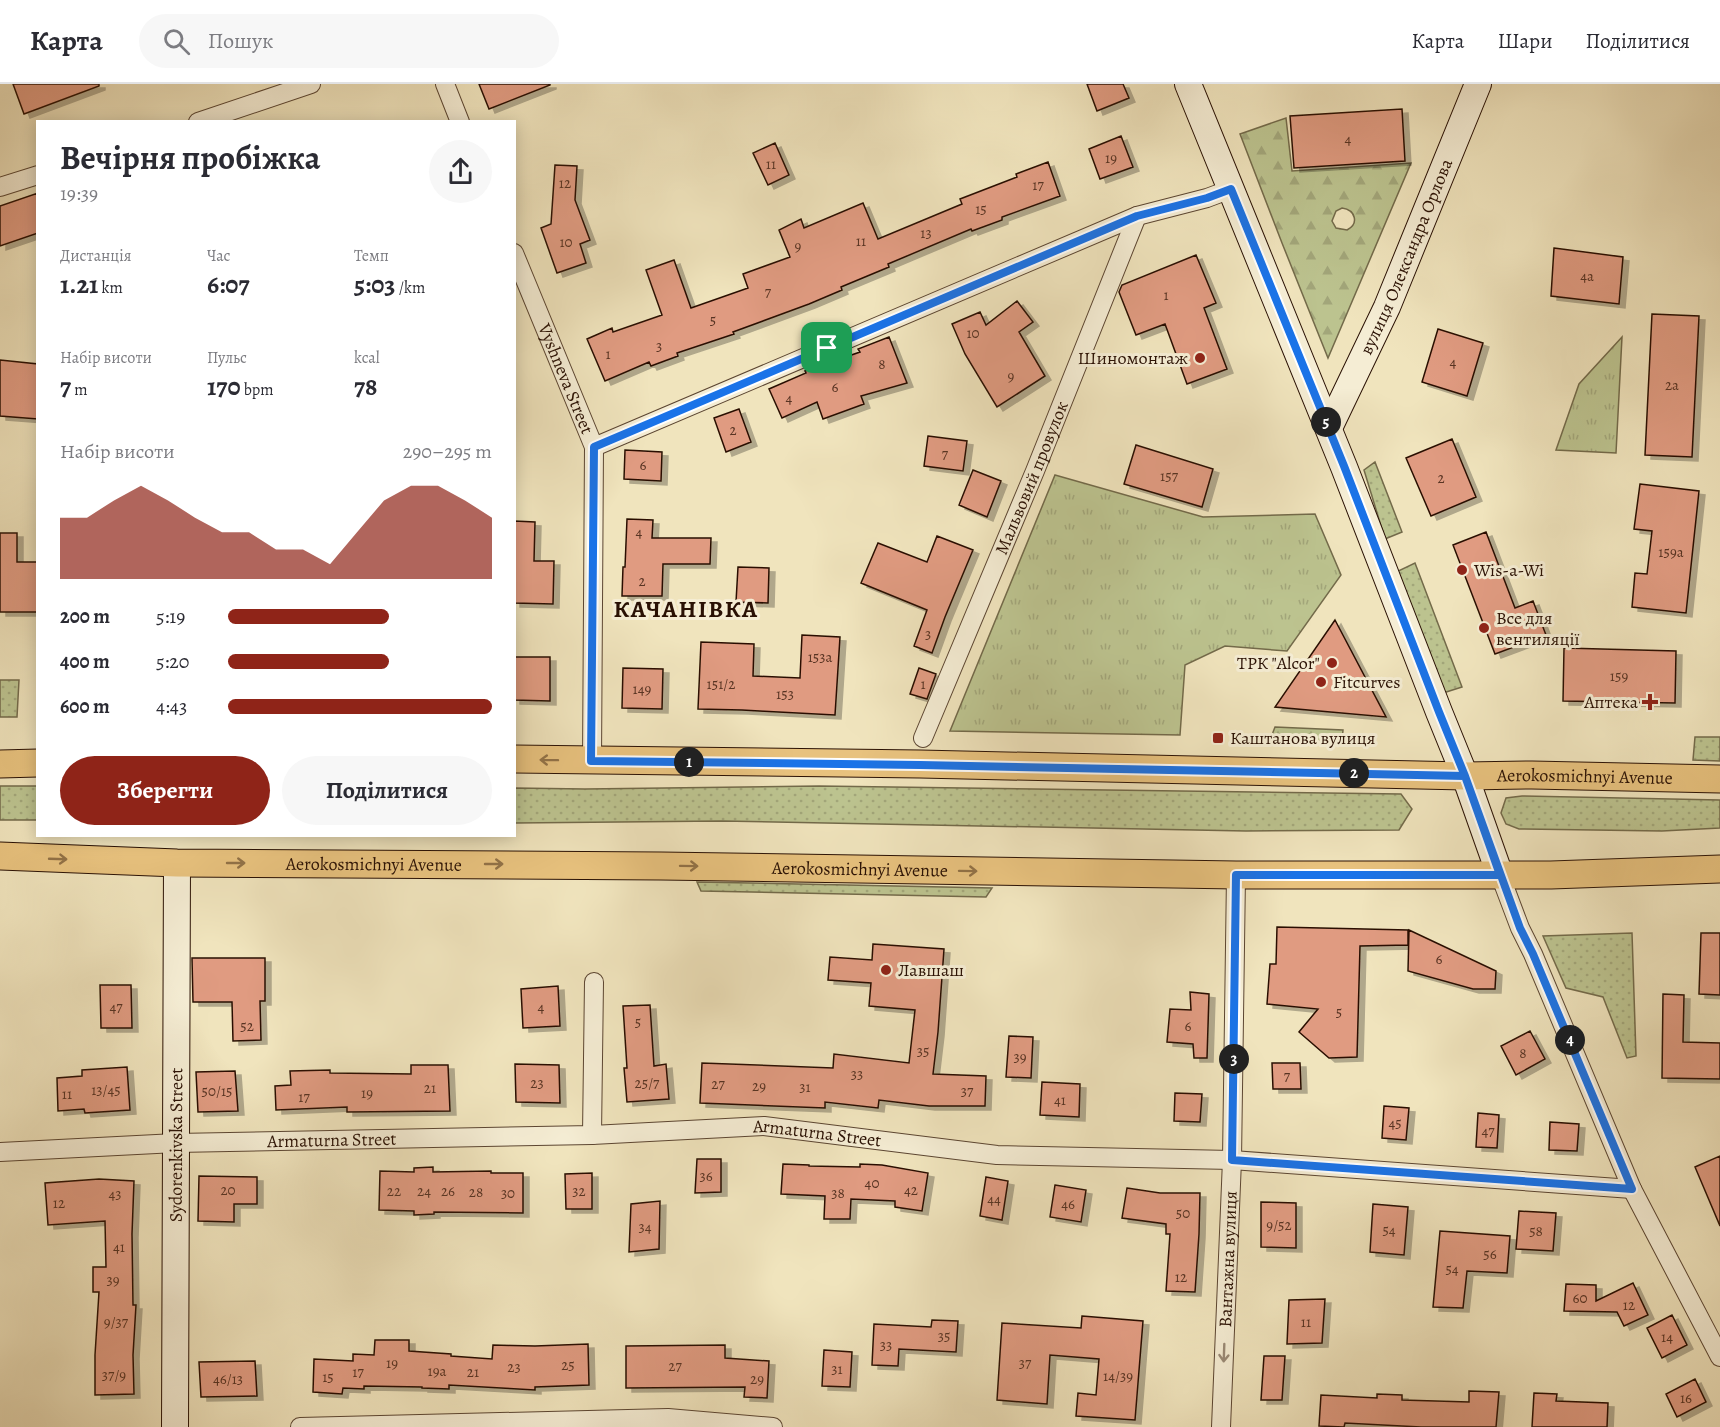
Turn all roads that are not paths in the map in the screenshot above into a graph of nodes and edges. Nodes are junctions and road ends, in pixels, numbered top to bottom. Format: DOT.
graph roads {
  1 [pos="311,84"];
  2 [pos="445,84"];
  3 [pos="1188,84"];
  4 [pos="1478,84"];
  5 [pos="204,120"];
  6 [pos="459,120"];
  7 [pos="36,176"];
  8 [pos="0,187"];
  9 [pos="1231,189"];
  10 [pos="1137,216"];
  11 [pos="516,258"];
  12 [pos="1329,428"];
  13 [pos="594,447"];
  14 [pos="923,738"];
  15 [pos="516,759"];
  16 [pos="591,761"];
  17 [pos="36,763"];
  18 [pos="0,764"];
  19 [pos="1465,776"];
  20 [pos="1720,779"];
  21 [pos="0,856"];
  22 [pos="177,864"];
  23 [pos="1720,869"];
  24 [pos="1236,875"];
  25 [pos="1500,875"];
  26 [pos="594,982"];
  27 [pos="592,1135"];
  28 [pos="176,1143"];
  29 [pos="0,1152"];
  30 [pos="1232,1160"];
  31 [pos="1632,1189"];
  32 [pos="1720,1357"];
  33 [pos="175,1427"];
  34 [pos="300,1427"];
  35 [pos="774,1427"];
  36 [pos="1221,1427"];
  1 -- 5 [label="street"];
  2 -- 6 [label="street"];
  3 -- 9 [label="street"];
  4 -- 12 [label="street, вулиця Олександра Орлова"];
  7 -- 8 [label="street"];
  9 -- 10 [label="street"];
  9 -- 12 [label="street"];
  10 -- 13 [label="street"];
  10 -- 14 [label="street, Мальвовий провулок"];
  11 -- 13 [label="street, Vyshneva Street"];
  12 -- 19 [label="street"];
  13 -- 16 [label="street, Vyshneva Street"];
  16 -- 15 [label="main road, Aerokosmichnyi Avenue, one-way"];
  16 -- 19 [label="main road, Aerokosmichnyi Avenue"];
  17 -- 18 [label="main road"];
  19 -- 20 [label="main road, Aerokosmichnyi Avenue"];
  19 -- 25 [label="street"];
  21 -- 22 [label="main road, Aerokosmichnyi Avenue, one-way"];
  22 -- 24 [label="main road, Aerokosmichnyi Avenue, one-way"];
  22 -- 28 [label="street, Sydorenkivska Street"];
  23 -- 25 [label="main road, Aerokosmichnyi Avenue"];
  24 -- 25 [label="main road, Aerokosmichnyi Avenue"];
  24 -- 30 [label="street, Вантажна вулиця"];
  25 -- 31 [label="street"];
  26 -- 27 [label="street"];
  27 -- 28 [label="street, Armaturna Street"];
  27 -- 30 [label="street, Armaturna Street"];
  28 -- 29 [label="street, Armaturna Street"];
  28 -- 33 [label="street, Sydorenkivska Street"];
  30 -- 31 [label="street, Armaturna Street"];
  30 -- 36 [label="street, Вантажна вулиця, one-way"];
  31 -- 32 [label="street"];
  34 -- 35 [label="street"];
}
